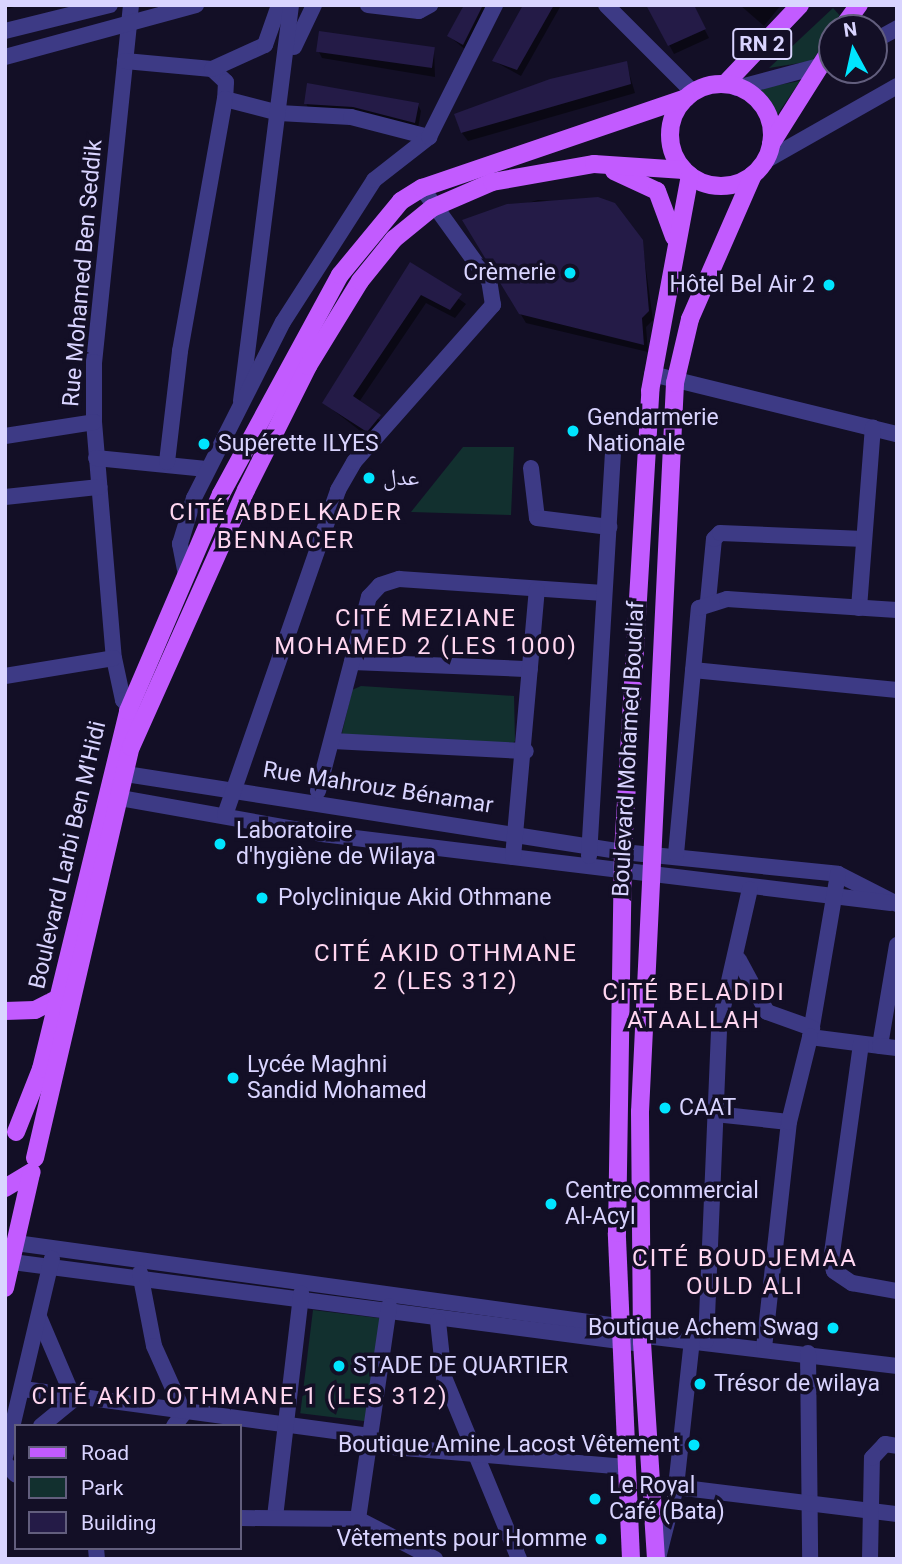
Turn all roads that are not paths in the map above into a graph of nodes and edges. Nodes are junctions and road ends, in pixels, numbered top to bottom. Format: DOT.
graph roads {
  1 [pos="110,5"];
  2 [pos="131,5"];
  3 [pos="196,5"];
  4 [pos="279,5"];
  5 [pos="291,5"];
  6 [pos="314,5"];
  7 [pos="368,5"];
  8 [pos="430,5"];
  9 [pos="495,5"];
  10 [pos="606,5"];
  11 [pos="800,5"];
  12 [pos="129,23"];
  13 [pos="5,31"];
  14 [pos="5,57"];
  15 [pos="288,60"];
  16 [pos="125,61"];
  17 [pos="818,66"];
  18 [pos="212,69"];
  19 [pos="818,76"];
  20 [pos="731,86"];
  21 [pos="897,86"];
  22 [pos="689,95"];
  23 [pos="225,99"];
  24 [pos="279,113"];
  25 [pos="429,137"];
  26 [pos="763,160"];
  27 [pos="594,164"];
  28 [pos="687,173"];
  29 [pos="422,188"];
  30 [pos="432,208"];
  31 [pos="676,249"];
  32 [pos="652,374"];
  33 [pos="675,383"];
  34 [pos="241,407"];
  35 [pos="94,422"];
  36 [pos="873,428"];
  37 [pos="897,434"];
  38 [pos="5,436"];
  39 [pos="612,447"];
  40 [pos="96,458"];
  41 [pos="167,462"];
  42 [pos="531,468"];
  43 [pos="206,469"];
  44 [pos="99,487"];
  45 [pos="5,497"];
  46 [pos="609,527"];
  47 [pos="864,539"];
  48 [pos="186,575"];
  49 [pos="537,590"];
  50 [pos="604,593"];
  51 [pos="708,601"];
  52 [pos="859,608"];
  53 [pos="897,610"];
  54 [pos="114,658"];
  55 [pos="352,662"];
  56 [pos="530,669"];
  57 [pos="693,670"];
  58 [pos="5,677"];
  59 [pos="897,690"];
  60 [pos="135,714"];
  61 [pos="333,741"];
  62 [pos="526,751"];
  63 [pos="118,773"];
  64 [pos="233,789"];
  65 [pos="318,790"];
  66 [pos="114,796"];
  67 [pos="225,816"];
  68 [pos="516,833"];
  69 [pos="591,846"];
  70 [pos="623,852"];
  71 [pos="676,853"];
  72 [pos="649,855"];
  73 [pos="513,857"];
  74 [pos="587,867"];
  75 [pos="624,873"];
  76 [pos="838,874"];
  77 [pos="648,876"];
  78 [pos="750,889"];
  79 [pos="836,901"];
  80 [pos="897,945"];
  81 [pos="739,960"];
  82 [pos="893,989"];
  83 [pos="59,998"];
  84 [pos="5,1011"];
  85 [pos="811,1033"];
  86 [pos="861,1044"];
  87 [pos="880,1046"];
  88 [pos="897,1048"];
  89 [pos="715,1114"];
  90 [pos="789,1122"];
  91 [pos="11,1131"];
  92 [pos="33,1166"];
  93 [pos="5,1188"];
  94 [pos="16,1243"];
  95 [pos="54,1248"];
  96 [pos="8,1261"];
  97 [pos="143,1261"];
  98 [pos="165,1263"];
  99 [pos="50,1268"];
  100 [pos="141,1280"];
  101 [pos="303,1281"];
  102 [pos="162,1283"];
  103 [pos="5,1288"];
  104 [pos="897,1291"];
  105 [pos="390,1294"];
  106 [pos="148,1302"];
  107 [pos="300,1302"];
  108 [pos="387,1315"];
  109 [pos="39,1317"];
  110 [pos="439,1321"];
  111 [pos="587,1322"];
  112 [pos="619,1326"];
  113 [pos="646,1337"];
  114 [pos="585,1340"];
  115 [pos="699,1340"];
  116 [pos="620,1345"];
  117 [pos="765,1348"];
  118 [pos="808,1353"];
  119 [pos="897,1366"];
  120 [pos="23,1389"];
  121 [pos="74,1399"];
  122 [pos="179,1420"];
  123 [pos="16,1424"];
  124 [pos="43,1424"];
  125 [pos="227,1424"];
  126 [pos="242,1425"];
  127 [pos="286,1429"];
  128 [pos="13,1441"];
  129 [pos="369,1441"];
  130 [pos="897,1446"];
  131 [pos="478,1452"];
  132 [pos="5,1457"];
  133 [pos="626,1467"];
  134 [pos="676,1487"];
  135 [pos="808,1504"];
  136 [pos="869,1514"];
  137 [pos="897,1514"];
  138 [pos="275,1517"];
  139 [pos="242,1518"];
  140 [pos="358,1519"];
  141 [pos="435,1559"];
  142 [pos="519,1559"];
  143 [pos="631,1559"];
  144 [pos="657,1559"];
  145 [pos="810,1559"];
  146 [pos="870,1559"];
  1 -- 13 [label="street"];
  2 -- 12 [label="street, Rue Mohamed Ben Seddik"];
  3 -- 12 [label="street"];
  4 -- 18 [label="street"];
  5 -- 15 [label="street"];
  6 -- 15 [label="street"];
  7 -- 8 [label="street"];
  9 -- 25 [label="street"];
  10 -- 22 [label="street"];
  11 -- 20 [label="main road, RN 2"];
  12 -- 14 [label="street"];
  12 -- 16 [label="street, Rue Mohamed Ben Seddik"];
  15 -- 24 [label="street"];
  16 -- 18 [label="street"];
  16 -- 35 [label="street, Rue Mohamed Ben Seddik"];
  17 -- 20 [label="street"];
  18 -- 23 [label="street"];
  19 -- 26 [label="main road, RN 2"];
  20 -- 22 [label="main road"];
  20 -- 26 [label="main road"];
  21 -- 26 [label="street"];
  22 -- 28 [label="main road"];
  22 -- 29 [label="main road, Boulevard Larbi Ben M'Hidi"];
  23 -- 24 [label="street"];
  23 -- 41 [label="street"];
  24 -- 25 [label="street"];
  24 -- 34 [label="street"];
  25 -- 34 [label="street"];
  26 -- 28 [label="main road"];
  26 -- 33 [label="main road, Boulevard Mohamed Boudiaf"];
  27 -- 28 [label="main road, Boulevard Larbi Ben M'Hidi"];
  27 -- 30 [label="main road, Boulevard Larbi Ben M'Hidi"];
  27 -- 31 [label="main road"];
  28 -- 31 [label="main road, Boulevard Mohamed Boudiaf"];
  29 -- 30 [label="street"];
  29 -- 48 [label="main road, Boulevard Larbi Ben M'Hidi"];
  30 -- 60 [label="main road, Boulevard Larbi Ben M'Hidi"];
  30 -- 64 [label="street"];
  31 -- 32 [label="main road, Boulevard Mohamed Boudiaf"];
  32 -- 33 [label="street"];
  32 -- 70 [label="main road, Boulevard Mohamed Boudiaf"];
  33 -- 36 [label="street"];
  33 -- 72 [label="main road, Boulevard Mohamed Boudiaf"];
  34 -- 43 [label="street"];
  35 -- 38 [label="street"];
  35 -- 40 [label="street, Rue Mohamed Ben Seddik"];
  36 -- 37 [label="street"];
  36 -- 47 [label="street"];
  39 -- 46 [label="street"];
  40 -- 41 [label="street"];
  40 -- 44 [label="street, Rue Mohamed Ben Seddik"];
  41 -- 43 [label="street"];
  42 -- 46 [label="street"];
  43 -- 48 [label="street"];
  44 -- 45 [label="street"];
  44 -- 54 [label="street, Rue Mohamed Ben Seddik"];
  46 -- 50 [label="street"];
  47 -- 51 [label="street"];
  47 -- 52 [label="street"];
  48 -- 60 [label="main road, Boulevard Larbi Ben M'Hidi"];
  49 -- 50 [label="street"];
  49 -- 55 [label="street"];
  49 -- 56 [label="street"];
  50 -- 69 [label="street"];
  51 -- 52 [label="street"];
  51 -- 57 [label="street"];
  52 -- 53 [label="street"];
  54 -- 58 [label="street"];
  54 -- 60 [label="street, Rue Mohamed Ben Seddik"];
  55 -- 56 [label="street"];
  55 -- 61 [label="street"];
  56 -- 62 [label="street"];
  57 -- 59 [label="street"];
  57 -- 71 [label="street"];
  60 -- 63 [label="main road, Boulevard Larbi Ben M'Hidi"];
  61 -- 62 [label="street"];
  61 -- 65 [label="street"];
  62 -- 68 [label="street"];
  63 -- 64 [label="street, Rue Mahrouz Bénamar"];
  63 -- 66 [label="main road, Boulevard Larbi Ben M'Hidi"];
  64 -- 67 [label="street"];
  64 -- 68 [label="street, Rue Mahrouz Bénamar"];
  66 -- 67 [label="street, Rue Mahrouz Bénamar"];
  66 -- 83 [label="main road, Boulevard Larbi Ben M'Hidi"];
  66 -- 92 [label="main road, Boulevard Larbi Ben M'Hidi"];
  67 -- 73 [label="street, Rue Mahrouz Bénamar"];
  68 -- 69 [label="street, Rue Mahrouz Bénamar"];
  68 -- 73 [label="street"];
  69 -- 70 [label="street, Rue Mahrouz Bénamar"];
  69 -- 74 [label="street"];
  70 -- 72 [label="street, Rue Mahrouz Bénamar"];
  70 -- 75 [label="main road, Boulevard Mohamed Boudiaf"];
  71 -- 72 [label="street, Rue Mahrouz Bénamar"];
  71 -- 76 [label="street, Rue Mahrouz Bénamar"];
  72 -- 77 [label="main road, Boulevard Mohamed Boudiaf"];
  73 -- 74 [label="street, Rue Mahrouz Bénamar"];
  74 -- 75 [label="street, Rue Mahrouz Bénamar"];
  75 -- 77 [label="street, Rue Mahrouz Bénamar"];
  75 -- 112 [label="main road, Boulevard Mohamed Boudiaf"];
  76 -- 79 [label="street"];
  76 -- 79 [label="street, Rue Mahrouz Bénamar"];
  77 -- 78 [label="street, Rue Mahrouz Bénamar"];
  77 -- 113 [label="main road, Boulevard Mohamed Boudiaf"];
  78 -- 79 [label="street, Rue Mahrouz Bénamar"];
  78 -- 81 [label="street"];
  79 -- 85 [label="street"];
  80 -- 82 [label="street"];
  81 -- 85 [label="street"];
  81 -- 89 [label="street"];
  82 -- 87 [label="street"];
  83 -- 84 [label="main road"];
  83 -- 91 [label="main road, Boulevard Larbi Ben M'Hidi"];
  85 -- 86 [label="street"];
  85 -- 90 [label="street"];
  86 -- 87 [label="street"];
  86 -- 104 [label="street"];
  87 -- 88 [label="street"];
  89 -- 90 [label="street"];
  89 -- 115 [label="street"];
  90 -- 117 [label="street"];
  91 -- 92 [label="main road"];
  92 -- 93 [label="main road"];
  92 -- 94 [label="main road, Boulevard Larbi Ben M'Hidi"];
  94 -- 95 [label="street"];
  94 -- 96 [label="main road, Boulevard Larbi Ben M'Hidi"];
  95 -- 97 [label="street"];
  95 -- 99 [label="street"];
  96 -- 99 [label="street"];
  96 -- 103 [label="main road, Boulevard Larbi Ben M'Hidi"];
  97 -- 98 [label="street"];
  97 -- 100 [label="street"];
  98 -- 101 [label="street"];
  98 -- 102 [label="street"];
  99 -- 100 [label="street"];
  99 -- 109 [label="street"];
  100 -- 102 [label="street"];
  100 -- 106 [label="street"];
  101 -- 105 [label="street"];
  101 -- 107 [label="street"];
  102 -- 106 [label="street"];
  102 -- 107 [label="street"];
  105 -- 108 [label="street"];
  105 -- 111 [label="street"];
  106 -- 122 [label="street"];
  107 -- 108 [label="street"];
  107 -- 127 [label="street"];
  108 -- 110 [label="street"];
  108 -- 129 [label="street"];
  109 -- 120 [label="street"];
  109 -- 121 [label="street"];
  110 -- 114 [label="street"];
  110 -- 131 [label="street"];
  111 -- 112 [label="street"];
  111 -- 114 [label="street"];
  112 -- 113 [label="street"];
  112 -- 116 [label="main road, Boulevard Mohamed Boudiaf"];
  113 -- 115 [label="street"];
  113 -- 116 [label="street"];
  113 -- 144 [label="main road, Boulevard Mohamed Boudiaf"];
  114 -- 116 [label="street"];
  115 -- 117 [label="street"];
  115 -- 134 [label="street"];
  116 -- 133 [label="main road, Boulevard Mohamed Boudiaf"];
  117 -- 118 [label="street"];
  118 -- 119 [label="street"];
  118 -- 135 [label="street"];
  120 -- 121 [label="street"];
  120 -- 123 [label="street"];
  121 -- 122 [label="street"];
  121 -- 124 [label="street"];
  122 -- 125 [label="street"];
  126 -- 127 [label="street"];
  127 -- 129 [label="street"];
  127 -- 138 [label="street"];
  128 -- 132 [label="street"];
  129 -- 131 [label="street"];
  129 -- 140 [label="street"];
  130 -- 136 [label="street"];
  131 -- 133 [label="street"];
  131 -- 142 [label="street"];
  133 -- 143 [label="main road, Boulevard Mohamed Boudiaf"];
  134 -- 135 [label="street"];
  134 -- 144 [label="street"];
  135 -- 136 [label="street"];
  135 -- 145 [label="street"];
  136 -- 137 [label="street"];
  136 -- 146 [label="street"];
  138 -- 139 [label="street"];
  138 -- 140 [label="street"];
  140 -- 141 [label="street"];
}
